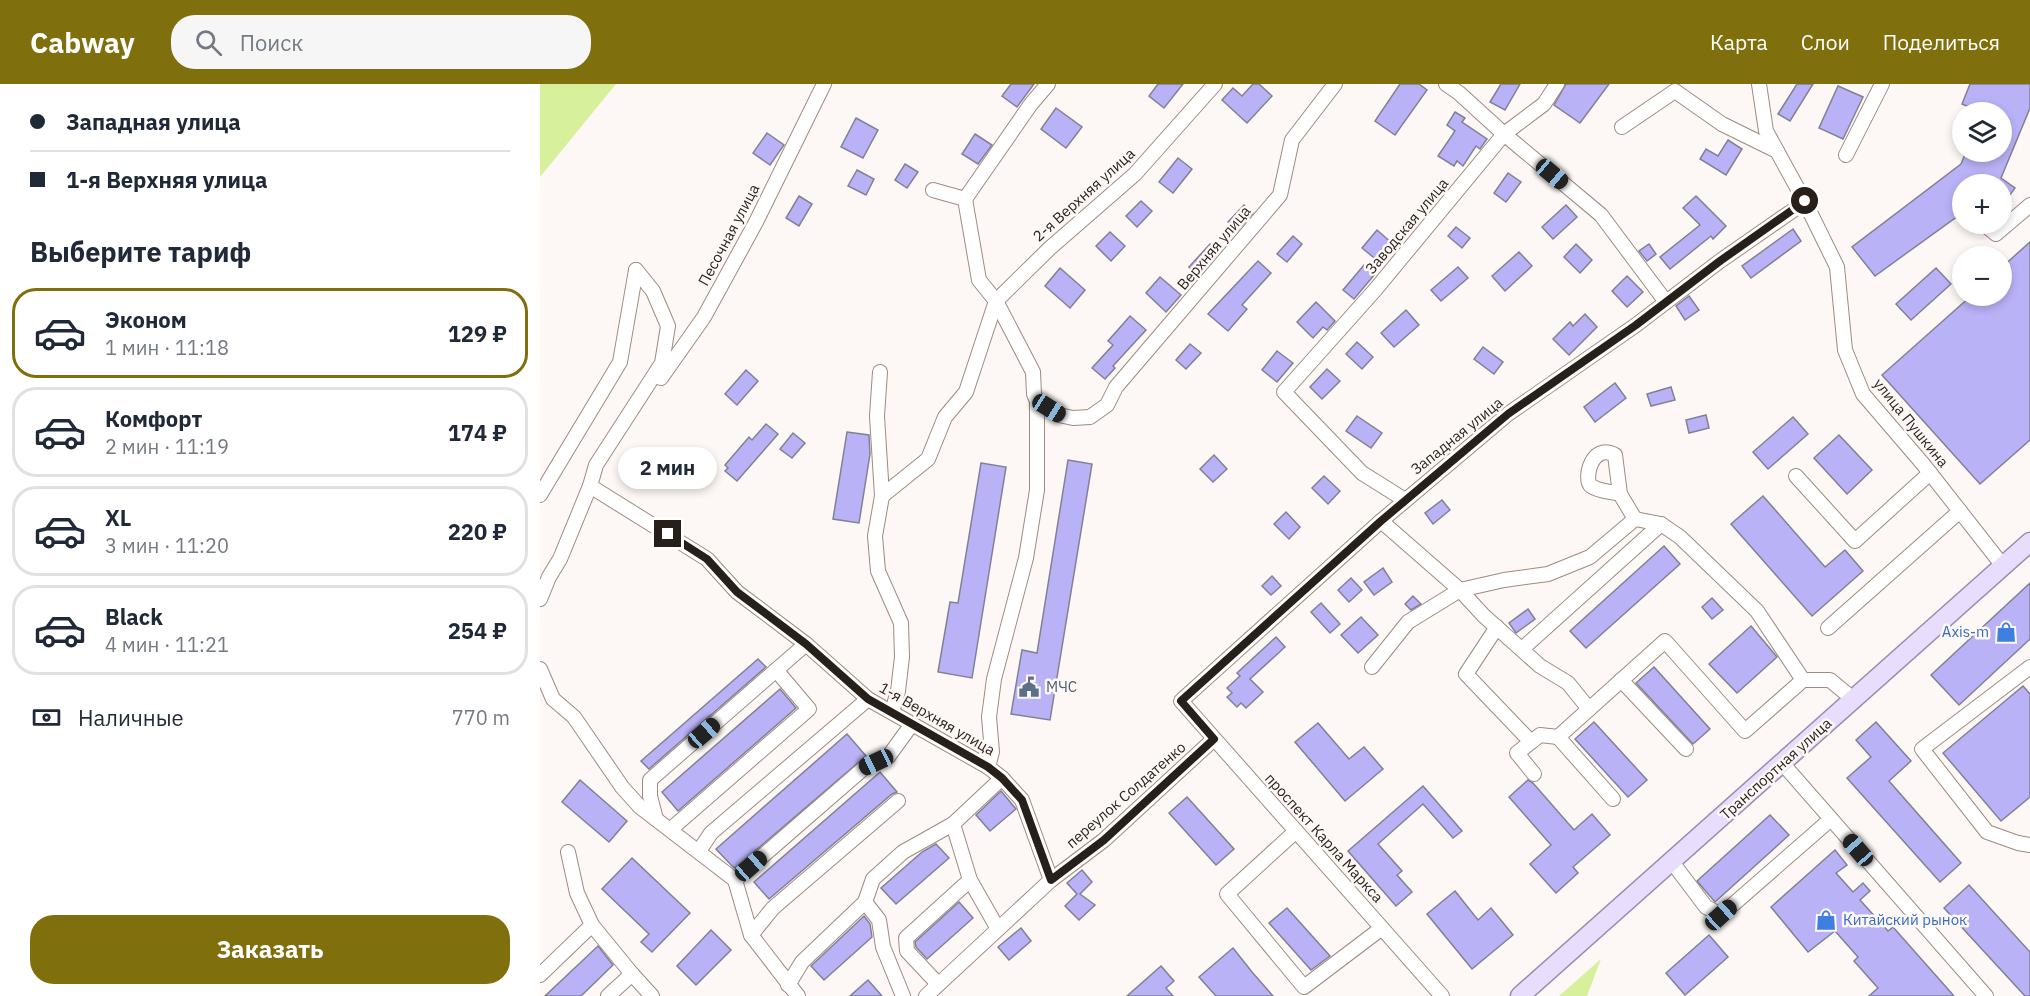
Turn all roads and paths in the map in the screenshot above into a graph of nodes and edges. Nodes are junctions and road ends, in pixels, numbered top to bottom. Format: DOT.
graph roads {
  1 [pos="824,84"];
  2 [pos="1048,84"];
  3 [pos="1215,84"];
  4 [pos="1335,84"];
  5 [pos="1446,84"];
  6 [pos="1557,84"];
  7 [pos="1759,84"];
  8 [pos="1882,84"];
  9 [pos="1622,127"];
  10 [pos="1504,134"];
  11 [pos="1777,152"];
  12 [pos="1846,155"];
  13 [pos="933,190"];
  14 [pos="965,200"];
  15 [pos="1805,201"];
  16 [pos="2030,205"];
  17 [pos="2012,220"];
  18 [pos="996,301"];
  19 [pos="1666,302"];
  20 [pos="880,372"];
  21 [pos="645,389"];
  22 [pos="1037,402"];
  23 [pos="1930,473"];
  24 [pos="1796,476"];
  25 [pos="590,486"];
  26 [pos="1620,494"];
  27 [pos="540,495"];
  28 [pos="882,496"];
  29 [pos="1405,500"];
  30 [pos="1960,511"];
  31 [pos="1635,519"];
  32 [pos="1381,521"];
  33 [pos="1661,524"];
  34 [pos="2030,542"];
  35 [pos="2003,566"];
  36 [pos="1460,590"];
  37 [pos="540,599"];
  38 [pos="1497,627"];
  39 [pos="1828,628"];
  40 [pos="806,644"];
  41 [pos="1522,649"];
  42 [pos="1372,667"];
  43 [pos="2030,667"];
  44 [pos="540,669"];
  45 [pos="776,670"];
  46 [pos="1622,680"];
  47 [pos="1803,680"];
  48 [pos="868,699"];
  49 [pos="1853,699"];
  50 [pos="1181,701"];
  51 [pos="1589,709"];
  52 [pos="892,712"];
  53 [pos="912,724"];
  54 [pos="1558,737"];
  55 [pos="1214,739"];
  56 [pos="1531,742"];
  57 [pos="1686,749"];
  58 [pos="1782,764"];
  59 [pos="988,767"];
  60 [pos="1534,774"];
  61 [pos="1002,778"];
  62 [pos="1613,799"];
  63 [pos="898,801"];
  64 [pos="656,819"];
  65 [pos="1831,819"];
  66 [pos="953,824"];
  67 [pos="671,829"];
  68 [pos="1296,831"];
  69 [pos="2030,844"];
  70 [pos="699,851"];
  71 [pos="568,852"];
  72 [pos="1672,862"];
  73 [pos="735,880"];
  74 [pos="970,880"];
  75 [pos="1051,880"];
  76 [pos="865,902"];
  77 [pos="592,925"];
  78 [pos="1382,928"];
  79 [pos="998,929"];
  80 [pos="751,935"];
  81 [pos="632,974"];
  82 [pos="540,975"];
  83 [pos="938,984"];
  84 [pos="788,985"];
  85 [pos="608,996"];
  86 [pos="652,996"];
  87 [pos="798,996"];
  88 [pos="903,996"];
  89 [pos="926,996"];
  90 [pos="1442,996"];
  91 [pos="1520,996"];
  92 [pos="1986,996"];
  1 -- 21 [label="street, Песочная улица"];
  2 -- 14 [label="street"];
  3 -- 18 [label="street, 2-я Верхняя улица"];
  4 -- 22 [label="street, Верхняя улица"];
  5 -- 10 [label="street"];
  6 -- 10 [label="street, Заводская улица"];
  7 -- 11 [label="street, улица Пушкина"];
  8 -- 12 [label="street"];
  9 -- 11 [label="street"];
  10 -- 19 [label="street"];
  10 -- 29 [label="street, Заводская улица"];
  11 -- 15 [label="street, улица Пушкина"];
  13 -- 14 [label="street"];
  14 -- 18 [label="street"];
  15 -- 19 [label="street, Западная улица"];
  15 -- 23 [label="street, улица Пушкина"];
  16 -- 17 [label="street"];
  18 -- 22 [label="street"];
  18 -- 28 [label="street"];
  19 -- 29 [label="street, Западная улица"];
  20 -- 28 [label="street"];
  21 -- 25 [label="street"];
  21 -- 27 [label="street"];
  22 -- 59 [label="street"];
  23 -- 24 [label="street"];
  23 -- 30 [label="street, улица Пушкина"];
  25 -- 37 [label="street"];
  25 -- 40 [label="street, 1-я Верхняя улица"];
  26 -- 31 [label="street"];
  28 -- 52 [label="street"];
  29 -- 32 [label="street, Западная улица"];
  30 -- 35 [label="street, улица Пушкина"];
  30 -- 39 [label="street"];
  31 -- 33 [label="street"];
  31 -- 36 [label="street"];
  32 -- 36 [label="street"];
  32 -- 50 [label="street, Западная улица"];
  33 -- 41 [label="street"];
  33 -- 47 [label="street"];
  34 -- 35 [label="main road, Транспортная улица"];
  35 -- 49 [label="main road, Транспортная улица"];
  36 -- 38 [label="street"];
  36 -- 42 [label="street"];
  38 -- 41 [label="street"];
  38 -- 56 [label="street"];
  40 -- 45 [label="street"];
  40 -- 48 [label="street, 1-я Верхняя улица"];
  41 -- 51 [label="street"];
  43 -- 69 [label="street"];
  44 -- 64 [label="street"];
  45 -- 64 [label="street"];
  45 -- 67 [label="street"];
  46 -- 47 [label="street"];
  46 -- 51 [label="street"];
  46 -- 57 [label="street"];
  47 -- 49 [label="street"];
  48 -- 52 [label="street, 1-я Верхняя улица"];
  48 -- 70 [label="street"];
  49 -- 58 [label="main road, Транспортная улица"];
  50 -- 55 [label="street, проспект Карла Маркса"];
  51 -- 54 [label="street"];
  52 -- 53 [label="street, 1-я Верхняя улица"];
  53 -- 59 [label="street, 1-я Верхняя улица"];
  53 -- 73 [label="street"];
  54 -- 56 [label="street"];
  54 -- 62 [label="street"];
  55 -- 68 [label="street, проспект Карла Маркса"];
  55 -- 75 [label="street, переулок Солдатенко"];
  56 -- 60 [label="street"];
  58 -- 65 [label="street"];
  58 -- 72 [label="main road, Транспортная улица"];
  59 -- 61 [label="street, 1-я Верхняя улица"];
  61 -- 66 [label="street"];
  61 -- 75 [label="street, 1-я Верхняя улица"];
  63 -- 80 [label="street"];
  64 -- 67 [label="street"];
  65 -- 72 [label="street"];
  65 -- 92 [label="street"];
  66 -- 74 [label="street"];
  66 -- 76 [label="street"];
  67 -- 70 [label="street"];
  68 -- 78 [label="street, проспект Карла Маркса"];
  68 -- 78 [label="street"];
  70 -- 73 [label="street"];
  71 -- 77 [label="street"];
  72 -- 91 [label="main road, Транспортная улица"];
  73 -- 80 [label="street"];
  74 -- 79 [label="street"];
  74 -- 83 [label="street"];
  75 -- 79 [label="street, переулок Солдатенко"];
  76 -- 84 [label="street"];
  76 -- 88 [label="street"];
  77 -- 81 [label="street"];
  77 -- 82 [label="street"];
  78 -- 90 [label="street, проспект Карла Маркса"];
  79 -- 83 [label="street, переулок Солдатенко"];
  80 -- 84 [label="street"];
  81 -- 85 [label="street"];
  81 -- 86 [label="street"];
  83 -- 89 [label="street, переулок Солдатенко"];
  84 -- 87 [label="street"];
}
